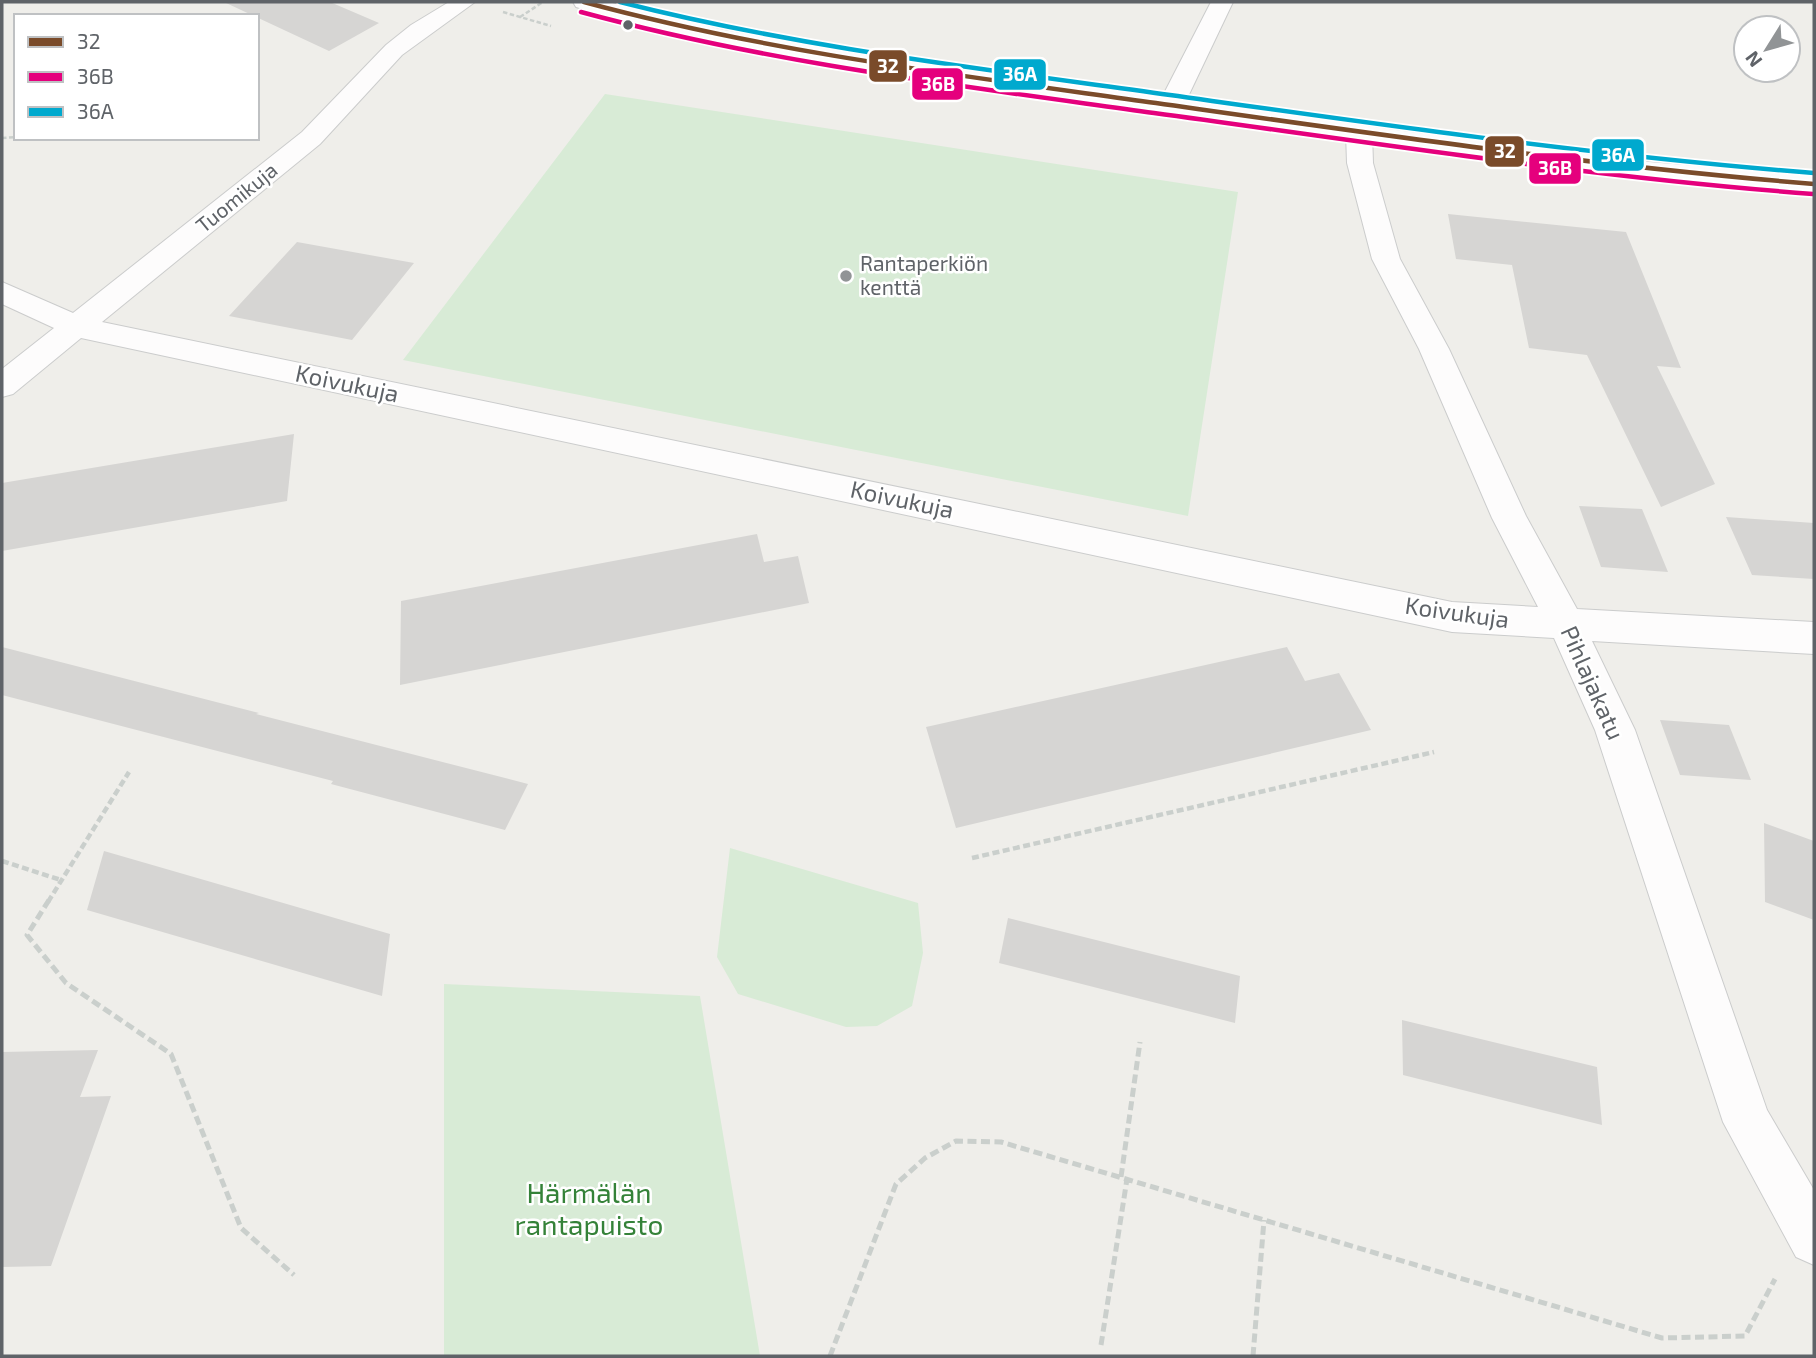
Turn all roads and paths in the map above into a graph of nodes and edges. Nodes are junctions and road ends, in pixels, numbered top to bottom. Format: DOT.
graph roads {
  1 [pos="464,2"];
  2 [pos="543,2"];
  3 [pos="584,2"];
  4 [pos="1222,2"];
  5 [pos="520,16"];
  6 [pos="1171,105"];
  7 [pos="1359,133"];
  8 [pos="1814,184"];
  9 [pos="2,292"];
  10 [pos="77,327"];
  11 [pos="2,386"];
  12 [pos="1566,624"];
  13 [pos="1814,638"];
  14 [pos="1434,752"];
  15 [pos="129,772"];
  16 [pos="972,859"];
  17 [pos="2,861"];
  18 [pos="61,880"];
  19 [pos="1140,1042"];
  20 [pos="1124,1178"];
  21 [pos="1265,1220"];
  22 [pos="1809,1231"];
  23 [pos="294,1275"];
  24 [pos="1101,1345"];
  25 [pos="830,1356"];
  26 [pos="1253,1356"];
  1 -- 10 [label="street, Tuomikuja"];
  2 -- 5 [label="path"];
  3 -- 6 [label="street"];
  4 -- 6 [label="street"];
  6 -- 7 [label="street"];
  7 -- 8 [label="street"];
  7 -- 12 [label="street, Pihlajakatu"];
  9 -- 10 [label="street, Koivukuja"];
  10 -- 11 [label="street, Tuomikuja"];
  10 -- 12 [label="street, Koivukuja"];
  12 -- 13 [label="street, Koivukuja"];
  12 -- 22 [label="street, Pihlajakatu"];
  14 -- 16 [label="path"];
  15 -- 18 [label="path"];
  17 -- 18 [label="path"];
  18 -- 23 [label="path"];
  19 -- 20 [label="path"];
  20 -- 21 [label="path"];
  20 -- 24 [label="path"];
  20 -- 25 [label="path"];
  21 -- 22 [label="path"];
  21 -- 26 [label="path"];
}
